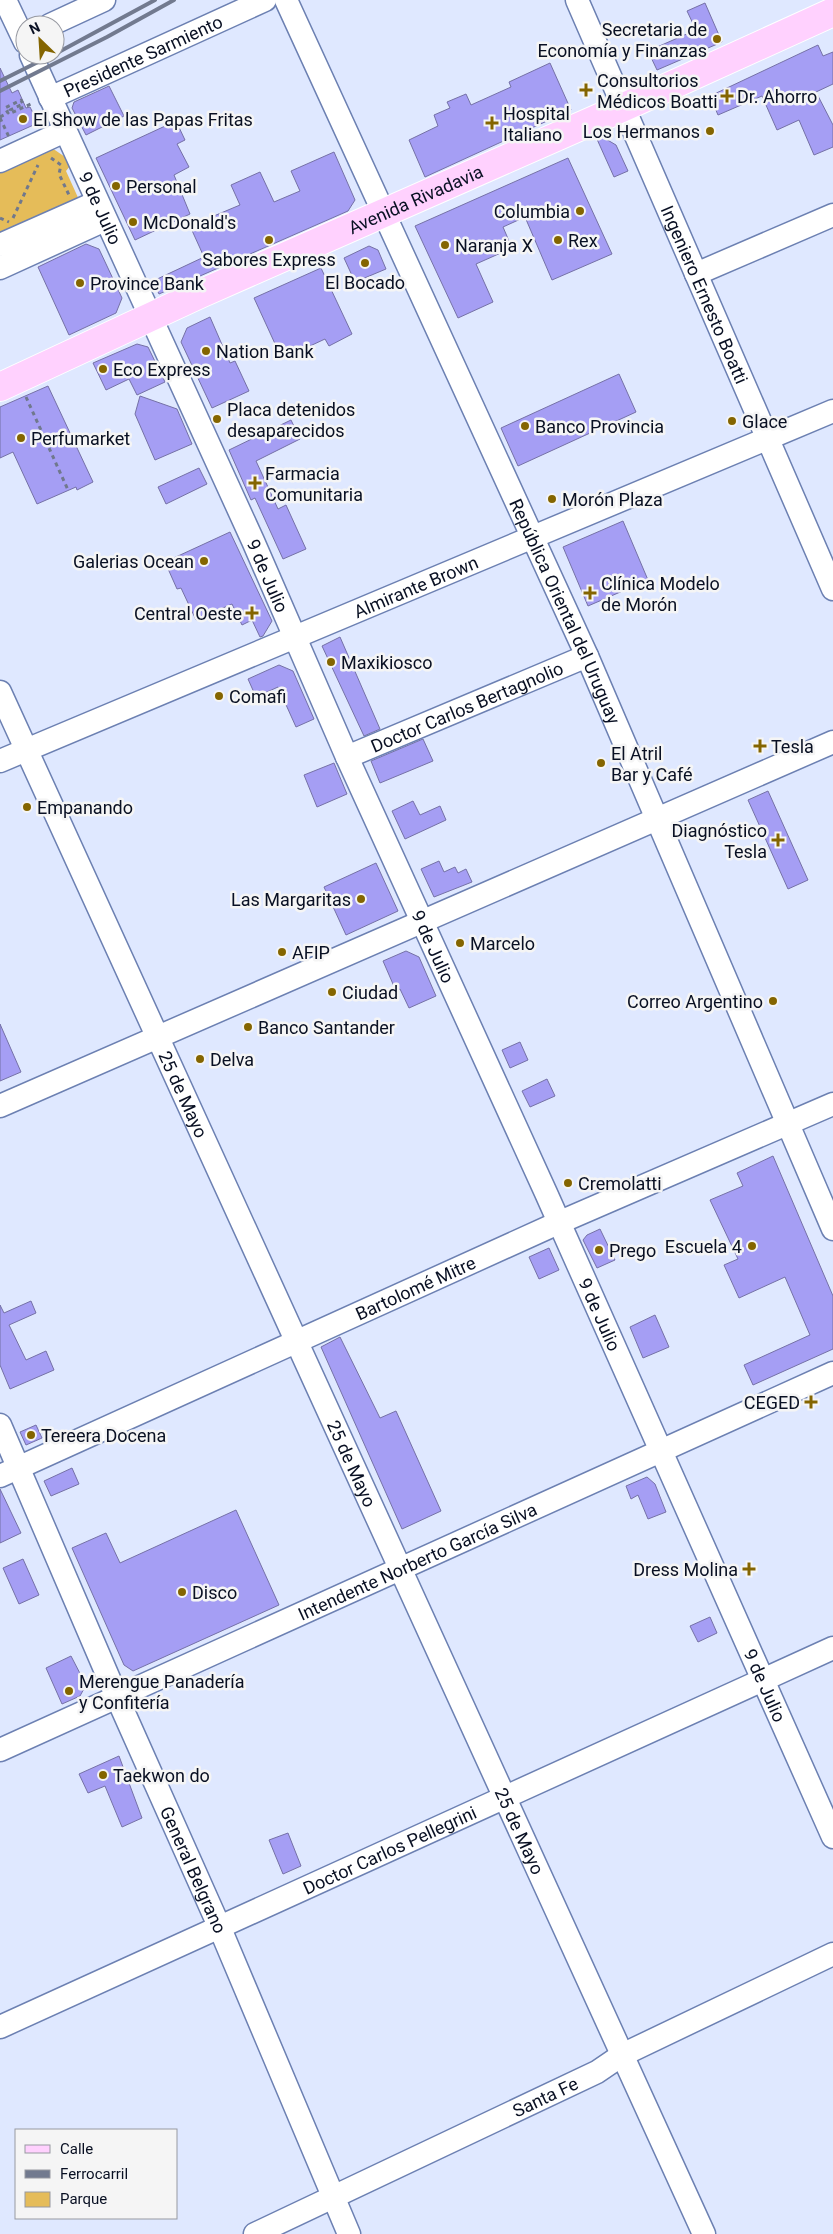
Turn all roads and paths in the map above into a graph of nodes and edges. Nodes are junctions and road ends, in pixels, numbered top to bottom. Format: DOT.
graph roads {
  1 [pos="6,0"];
  2 [pos="104,0"];
  3 [pos="265,0"];
  4 [pos="286,0"];
  5 [pos="577,0"];
  6 [pos="0,3"];
  7 [pos="833,12"];
  8 [pos="65,18"];
  9 [pos="15,19"];
  10 [pos="36,65"];
  11 [pos="50,98"];
  12 [pos="24,107"];
  13 [pos="624,108"];
  14 [pos="0,117"];
  15 [pos="6,130"];
  16 [pos="65,131"];
  17 [pos="46,158"];
  18 [pos="40,160"];
  19 [pos="0,161"];
  20 [pos="73,202"];
  21 [pos="101,211"];
  22 [pos="386,213"];
  23 [pos="833,215"];
  24 [pos="4,236"];
  25 [pos="0,268"];
  26 [pos="696,274"];
  27 [pos="151,316"];
  28 [pos="9,383"];
  29 [pos="833,411"];
  30 [pos="768,439"];
  31 [pos="68,490"];
  32 [pos="533,536"];
  33 [pos="833,590"];
  34 [pos="296,638"];
  35 [pos="587,656"];
  36 [pos="0,692"];
  37 [pos="833,742"];
  38 [pos="27,750"];
  39 [pos="347,757"];
  40 [pos="0,761"];
  41 [pos="656,820"];
  42 [pos="422,922"];
  43 [pos="156,1037"];
  44 [pos="833,1104"];
  45 [pos="0,1106"];
  46 [pos="788,1125"];
  47 [pos="558,1222"];
  48 [pos="833,1229"];
  49 [pos="297,1341"];
  50 [pos="833,1373"];
  51 [pos="0,1425"];
  52 [pos="661,1451"];
  53 [pos="9,1472"];
  54 [pos="401,1568"];
  55 [pos="833,1648"];
  56 [pos="762,1679"];
  57 [pos="116,1696"];
  58 [pos="0,1750"];
  59 [pos="505,1796"];
  60 [pos="833,1837"];
  61 [pos="219,1926"];
  62 [pos="833,1954"];
  63 [pos="0,2027"];
  64 [pos="622,2055"];
  65 [pos="333,2198"];
  66 [pos="255,2234"];
  67 [pos="349,2234"];
  68 [pos="704,2234"];
  1 -- 6 [label="street"];
  1 -- 9 [label="street, 9 de Julio"];
  2 -- 8 [label="street"];
  3 -- 11 [label="street, Presidente Sarmiento"];
  4 -- 22 [label="street, República Oriental del Uruguay"];
  5 -- 13 [label="street, Ingeniero Ernesto Boatti"];
  7 -- 13 [label="main road, Avenida Rivadavia"];
  10 -- 11 [label="street, 9 de Julio"];
  11 -- 16 [label="street, 9 de Julio"];
  12 -- 14 [label="path"];
  13 -- 22 [label="main road, Avenida Rivadavia"];
  13 -- 26 [label="street, Ingeniero Ernesto Boatti"];
  14 -- 15 [label="path"];
  16 -- 19 [label="street"];
  16 -- 21 [label="street, 9 de Julio"];
  17 -- 20 [label="path"];
  18 -- 24 [label="path"];
  21 -- 24 [label="street"];
  21 -- 25 [label="street"];
  21 -- 27 [label="street, 9 de Julio"];
  22 -- 27 [label="main road, Avenida Rivadavia"];
  22 -- 32 [label="street, República Oriental del Uruguay"];
  23 -- 26 [label="street"];
  26 -- 30 [label="street, Ingeniero Ernesto Boatti"];
  27 -- 28 [label="main road, Avenida Rivadavia"];
  27 -- 34 [label="street, 9 de Julio"];
  28 -- 31 [label="path"];
  29 -- 30 [label="street, Almirante Brown"];
  30 -- 32 [label="street, Almirante Brown"];
  30 -- 33 [label="street, Ingeniero Ernesto Boatti"];
  32 -- 34 [label="street, Almirante Brown"];
  32 -- 35 [label="street, República Oriental del Uruguay"];
  34 -- 38 [label="street, Almirante Brown"];
  34 -- 39 [label="street, 9 de Julio"];
  35 -- 39 [label="street, Doctor Carlos Bertagnolio"];
  35 -- 41 [label="street, República Oriental del Uruguay"];
  36 -- 38 [label="street, 25 de Mayo"];
  37 -- 41 [label="street"];
  38 -- 40 [label="street, Almirante Brown"];
  38 -- 43 [label="street, 25 de Mayo"];
  39 -- 42 [label="street, 9 de Julio"];
  41 -- 42 [label="street"];
  41 -- 46 [label="street, República Oriental del Uruguay"];
  42 -- 43 [label="street"];
  42 -- 47 [label="street, 9 de Julio"];
  43 -- 45 [label="street"];
  43 -- 49 [label="street, 25 de Mayo"];
  44 -- 46 [label="street, Bartolomé Mitre"];
  46 -- 47 [label="street, Bartolomé Mitre"];
  46 -- 48 [label="street, República Oriental del Uruguay"];
  47 -- 49 [label="street, Bartolomé Mitre"];
  47 -- 52 [label="street, 9 de Julio"];
  49 -- 53 [label="street, Bartolomé Mitre"];
  49 -- 54 [label="street, 25 de Mayo"];
  50 -- 52 [label="street, Intendente Norberto García Silva"];
  51 -- 53 [label="street, General Belgrano"];
  52 -- 54 [label="street, Intendente Norberto García Silva"];
  52 -- 56 [label="street, 9 de Julio"];
  53 -- 57 [label="street, General Belgrano"];
  54 -- 57 [label="street, Intendente Norberto García Silva"];
  54 -- 59 [label="street, 25 de Mayo"];
  55 -- 56 [label="street, Doctor Carlos Pellegrini"];
  56 -- 59 [label="street, Doctor Carlos Pellegrini"];
  56 -- 60 [label="street, 9 de Julio"];
  57 -- 58 [label="street, Intendente Norberto García Silva"];
  57 -- 61 [label="street, General Belgrano"];
  59 -- 61 [label="street, Doctor Carlos Pellegrini"];
  59 -- 64 [label="street, 25 de Mayo"];
  61 -- 63 [label="street, Doctor Carlos Pellegrini"];
  61 -- 65 [label="street, General Belgrano"];
  62 -- 64 [label="street, Santa Fe"];
  64 -- 65 [label="street, Santa Fe"];
  64 -- 68 [label="street, 25 de Mayo"];
  65 -- 66 [label="street, Santa Fe"];
  65 -- 67 [label="street, General Belgrano"];
}
